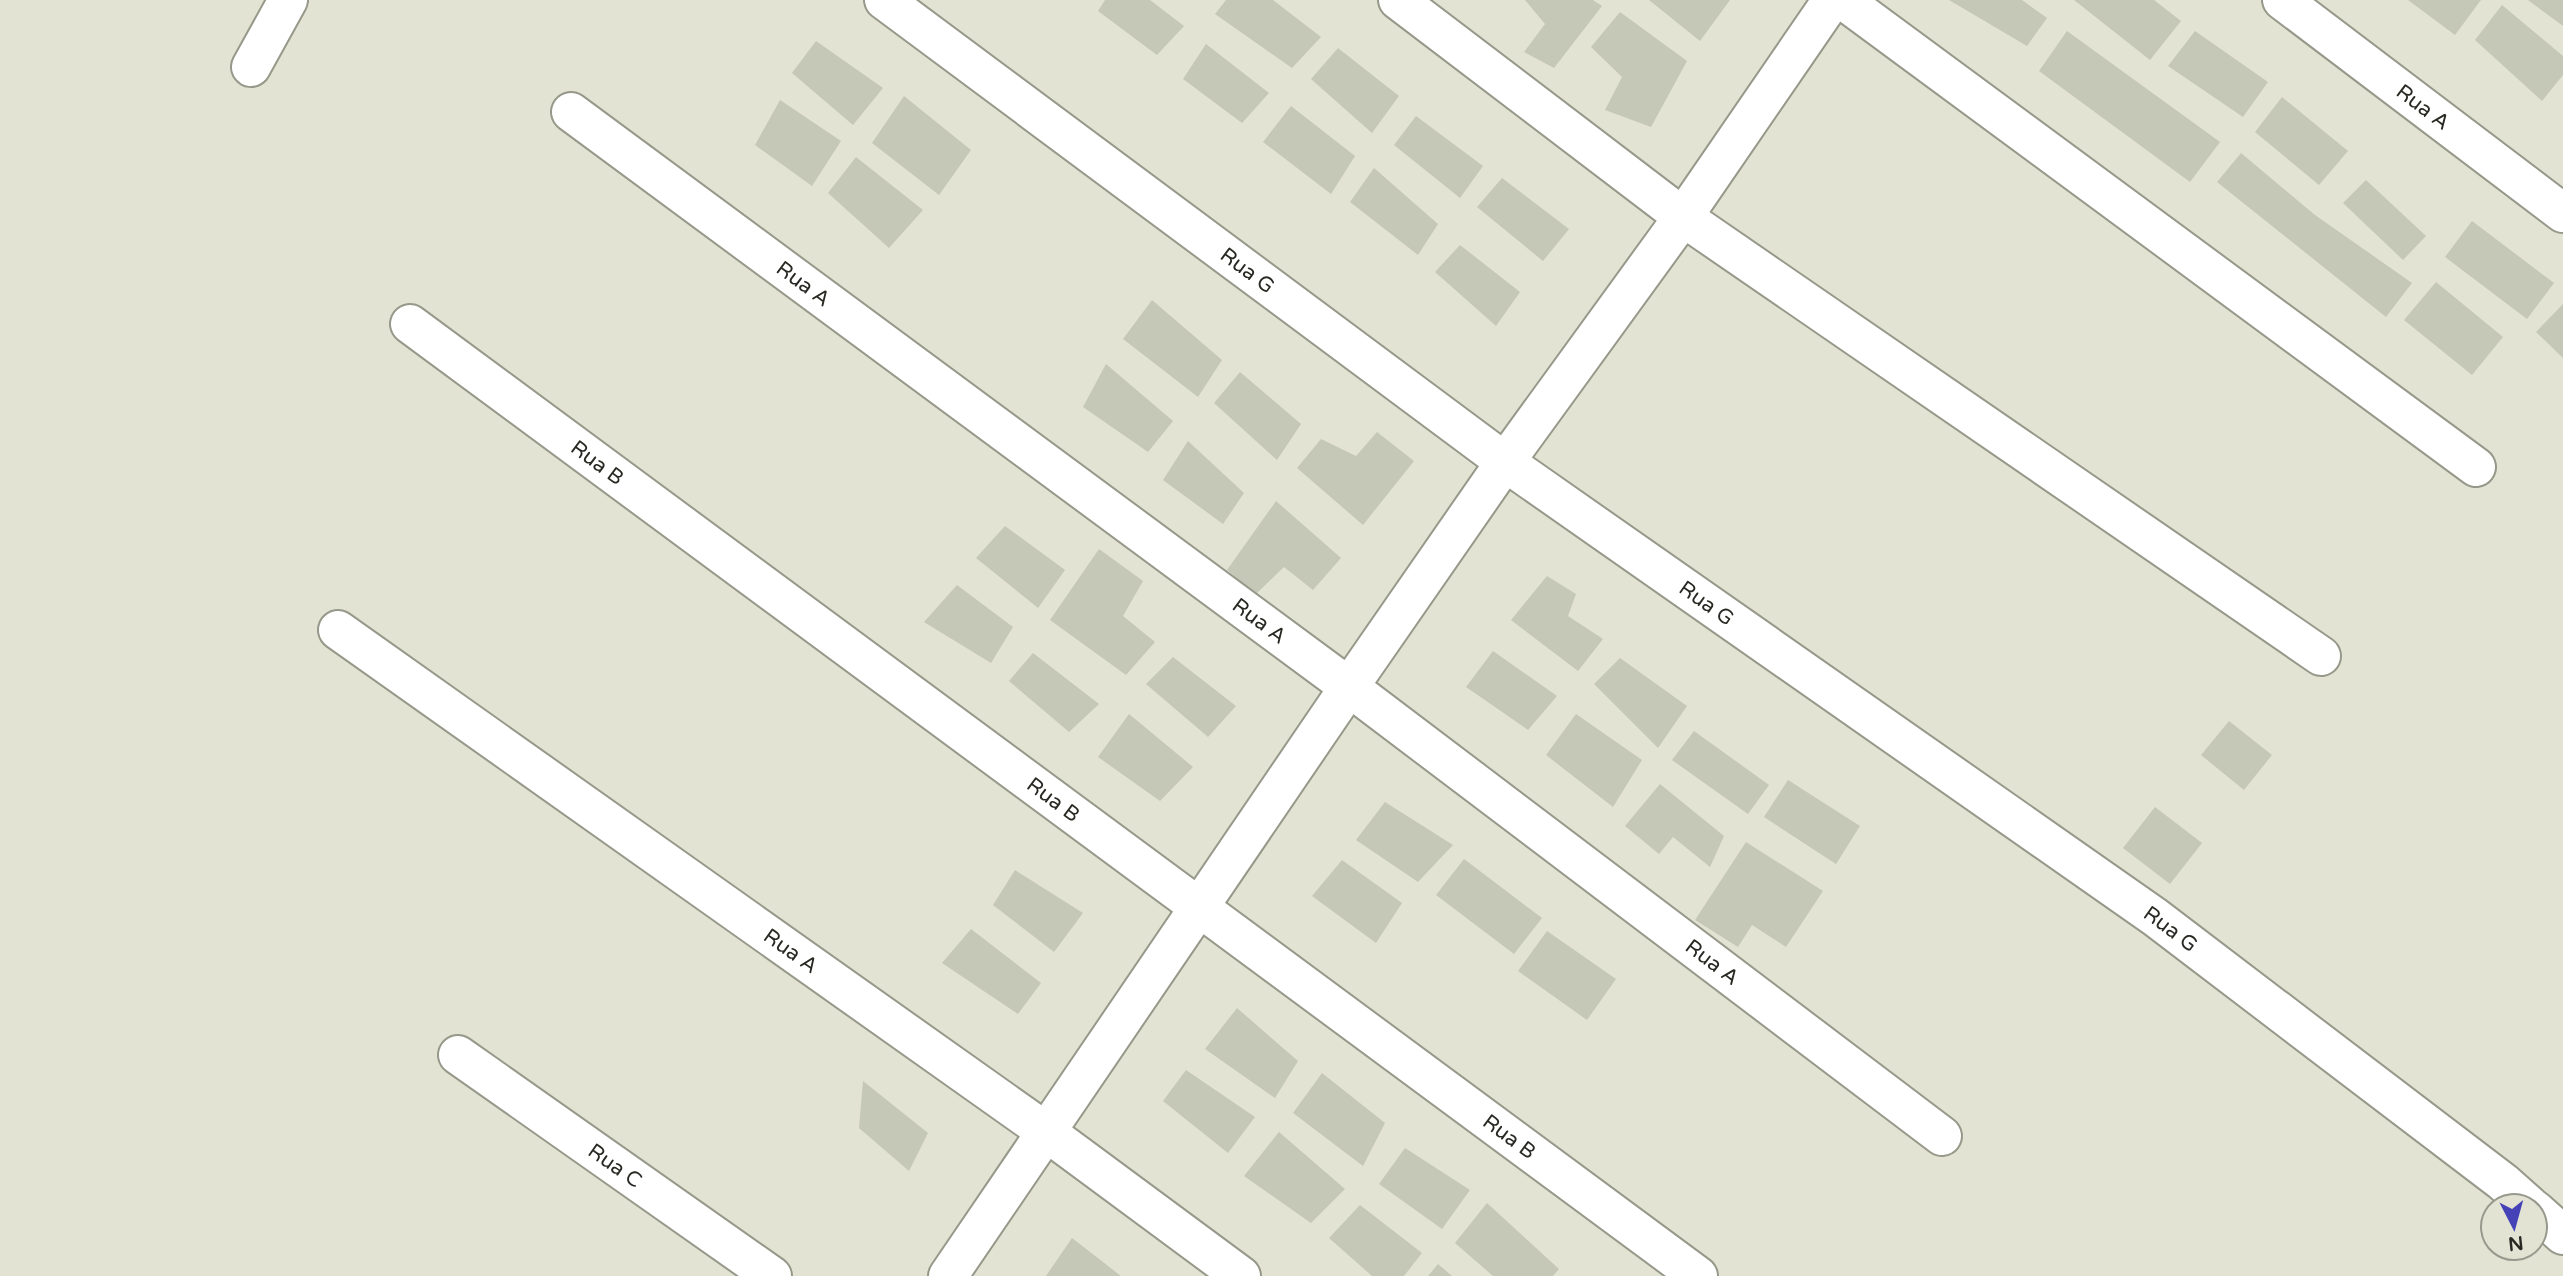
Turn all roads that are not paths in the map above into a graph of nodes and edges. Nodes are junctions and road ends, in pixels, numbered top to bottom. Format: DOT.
graph roads {
  1 [pos="289,0"];
  2 [pos="884,0"];
  3 [pos="1398,0"];
  4 [pos="1832,0"];
  5 [pos="1843,0"];
  6 [pos="2282,0"];
  7 [pos="251,67"];
  8 [pos="571,112"];
  9 [pos="2563,213"];
  10 [pos="1683,217"];
  11 [pos="410,324"];
  12 [pos="1505,462"];
  13 [pos="2476,467"];
  14 [pos="338,630"];
  15 [pos="2321,656"];
  16 [pos="1349,687"];
  17 [pos="1199,905"];
  18 [pos="458,1055"];
  19 [pos="1045,1130"];
  20 [pos="1942,1136"];
  21 [pos="2514,1192"];
  22 [pos="2549,1222"];
  23 [pos="2563,1235"];
  24 [pos="772,1276"];
  25 [pos="948,1276"];
  26 [pos="1241,1276"];
  27 [pos="1698,1276"];
  1 -- 7 [label="street"];
  2 -- 12 [label="street, Rua G"];
  3 -- 10 [label="street"];
  4 -- 10 [label="street"];
  5 -- 13 [label="street"];
  6 -- 9 [label="street, Rua A"];
  8 -- 16 [label="street, Rua A"];
  10 -- 12 [label="street"];
  10 -- 15 [label="street"];
  11 -- 17 [label="street, Rua B"];
  12 -- 16 [label="street"];
  12 -- 21 [label="street, Rua G"];
  14 -- 19 [label="street, Rua A"];
  16 -- 17 [label="street"];
  16 -- 20 [label="street, Rua A"];
  17 -- 19 [label="street"];
  17 -- 27 [label="street, Rua B"];
  18 -- 24 [label="street, Rua C"];
  19 -- 25 [label="street"];
  19 -- 26 [label="street, Rua A"];
  22 -- 23 [label="street"];
}
